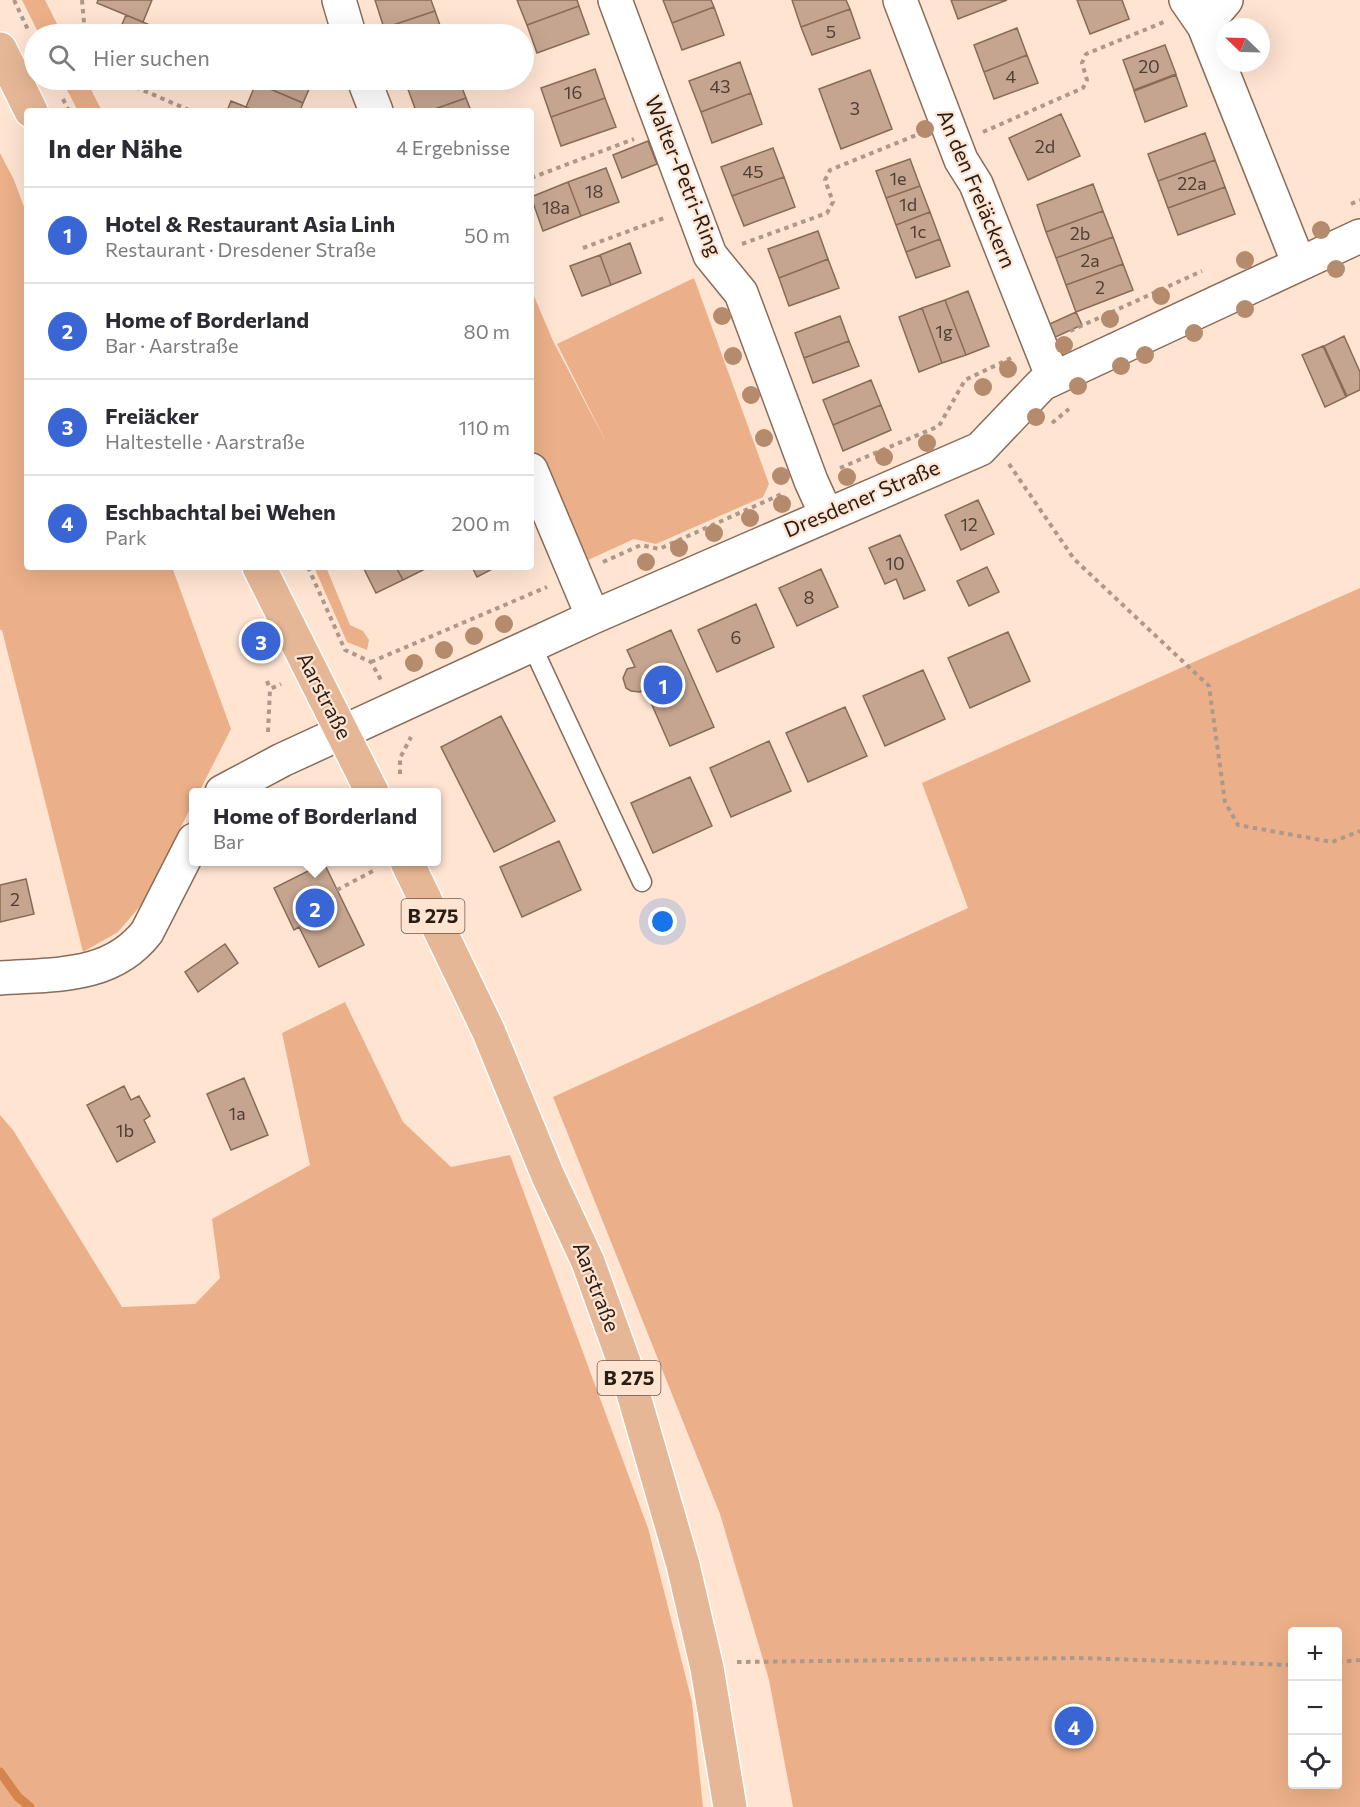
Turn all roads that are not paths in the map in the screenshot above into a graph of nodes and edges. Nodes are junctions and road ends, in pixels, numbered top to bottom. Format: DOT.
graph roads {
  1 [pos="339,0"];
  2 [pos="615,0"];
  3 [pos="900,0"];
  4 [pos="1226,0"];
  5 [pos="1194,12"];
  6 [pos="346,24"];
  7 [pos="0,50"];
  8 [pos="368,90"];
  9 [pos="29,108"];
  10 [pos="375,108"];
  11 [pos="1360,236"];
  12 [pos="1299,264"];
  13 [pos="1053,378"];
  14 [pos="534,482"];
  15 [pos="826,514"];
  16 [pos="261,570"];
  17 [pos="593,617"];
  18 [pos="532,646"];
  19 [pos="343,734"];
  20 [pos="230,788"];
  21 [pos="370,788"];
  22 [pos="189,850"];
  23 [pos="409,866"];
  24 [pos="642,882"];
  25 [pos="0,978"];
  26 [pos="730,1807"];
  1 -- 6 [label="street"];
  2 -- 15 [label="street, Walter-Petri-Ring"];
  3 -- 13 [label="street, An den Freiäckern"];
  4 -- 5 [label="street"];
  5 -- 12 [label="street"];
  7 -- 9 [label="main road"];
  8 -- 10 [label="street"];
  11 -- 12 [label="street, Dresdener Straße"];
  12 -- 13 [label="street, Dresdener Straße"];
  13 -- 15 [label="street, Dresdener Straße"];
  14 -- 17 [label="street"];
  15 -- 17 [label="street, Dresdener Straße"];
  16 -- 19 [label="main road, Aarstraße"];
  17 -- 18 [label="street, Dresdener Straße"];
  18 -- 19 [label="street, Dresdener Straße"];
  18 -- 24 [label="lane"];
  19 -- 20 [label="street, Dresdener Straße"];
  19 -- 21 [label="main road, Aarstraße"];
  22 -- 25 [label="street"];
  23 -- 26 [label="main road, Aarstraße / B 275"];
}
